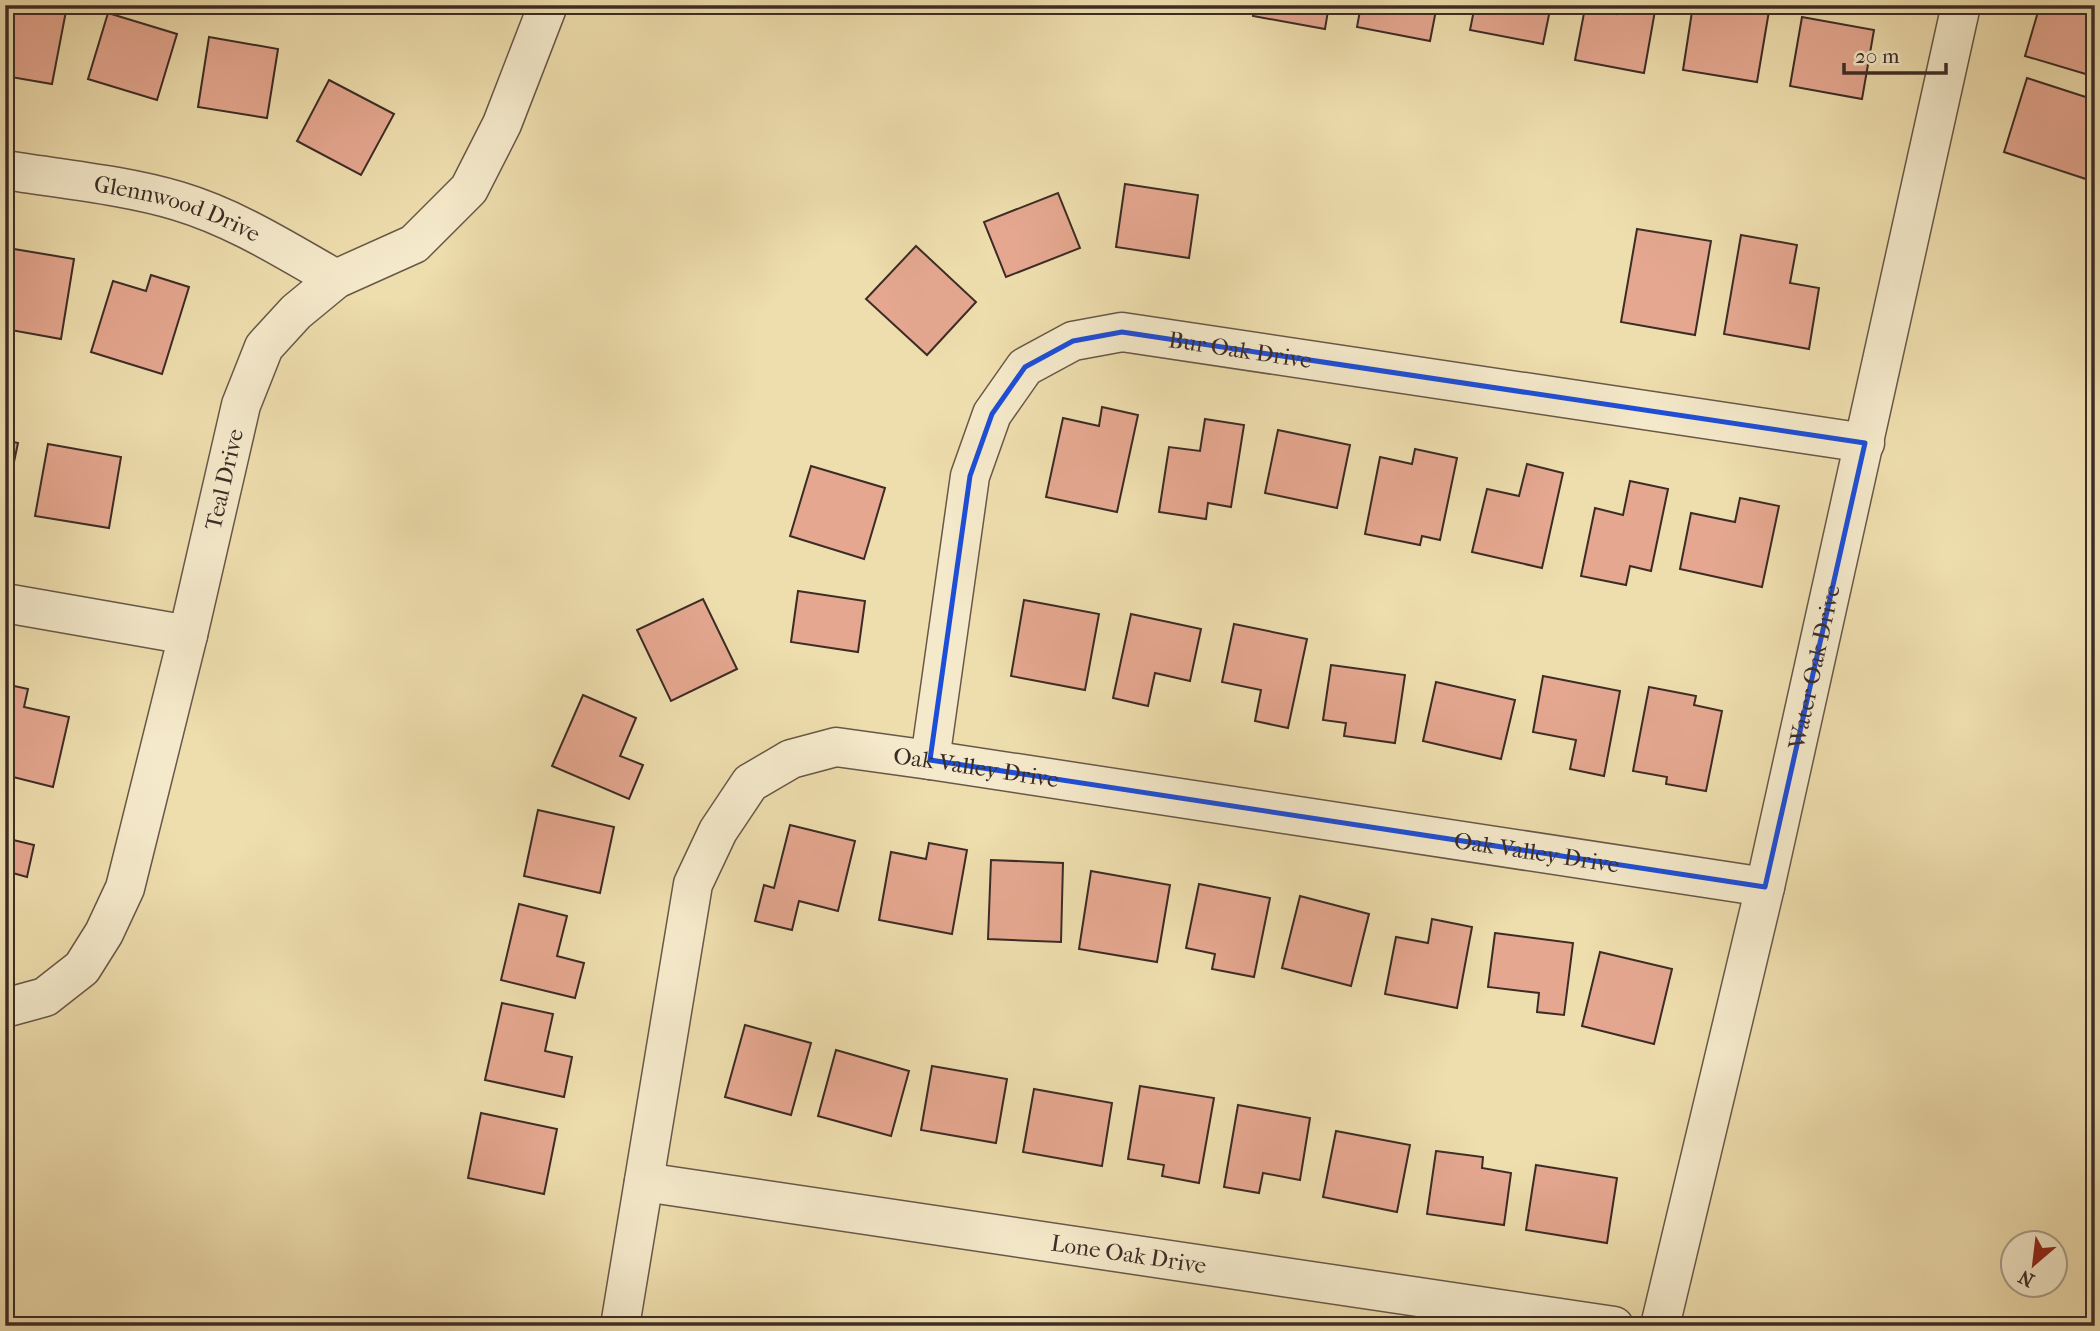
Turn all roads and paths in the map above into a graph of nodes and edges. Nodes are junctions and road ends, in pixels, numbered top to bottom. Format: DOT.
graph roads {
  1 [pos="548,5"];
  2 [pos="1961,5"];
  3 [pos="5,170"];
  4 [pos="336,279"];
  5 [pos="1865,443"];
  6 [pos="5,603"];
  7 [pos="188,635"];
  8 [pos="930,760"];
  9 [pos="1765,887"];
  10 [pos="5,1008"];
  11 [pos="644,1182"];
  12 [pos="620,1326"];
  13 [pos="1614,1326"];
  14 [pos="1660,1326"];
  1 -- 4 [label="street, Teal Drive"];
  2 -- 5 [label="street, Water Oak Drive"];
  3 -- 4 [label="street, Glennwood Drive"];
  4 -- 7 [label="street, Teal Drive"];
  5 -- 8 [label="street, Bur Oak Drive"];
  5 -- 9 [label="street, Water Oak Drive"];
  6 -- 7 [label="street"];
  7 -- 10 [label="street, Teal Drive"];
  8 -- 9 [label="street, Oak Valley Drive"];
  8 -- 11 [label="street, Oak Valley Drive"];
  9 -- 14 [label="street, Water Oak Drive"];
  11 -- 12 [label="street, Oak Valley Drive"];
  11 -- 13 [label="street, Lone Oak Drive"];
}
